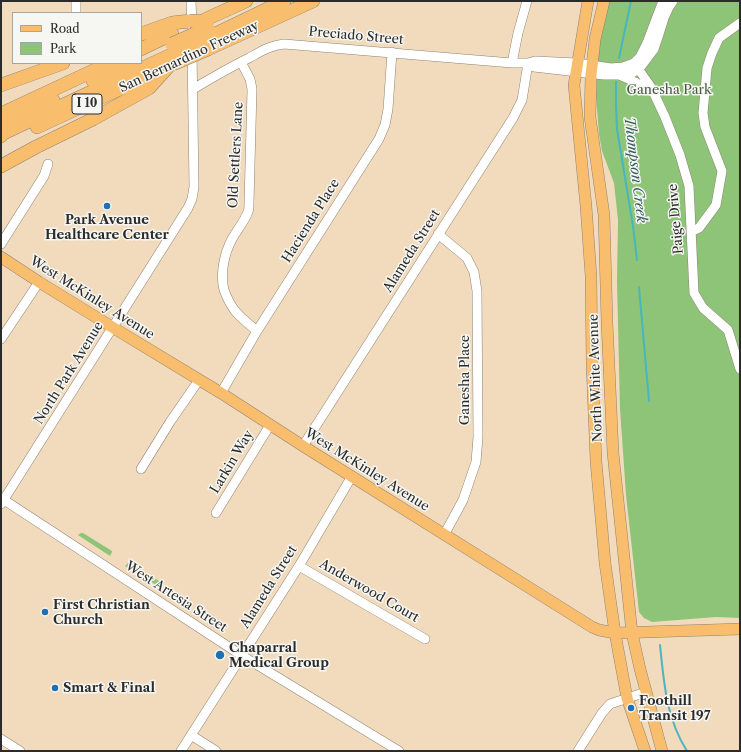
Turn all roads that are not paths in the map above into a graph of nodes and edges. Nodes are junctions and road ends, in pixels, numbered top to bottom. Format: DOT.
graph roads {
  1 [pos="76,1"];
  2 [pos="191,1"];
  3 [pos="246,1"];
  4 [pos="265,1"];
  5 [pos="284,1"];
  6 [pos="313,1"];
  7 [pos="527,1"];
  8 [pos="588,1"];
  9 [pos="604,1"];
  10 [pos="663,1"];
  11 [pos="673,1"];
  12 [pos="76,12"];
  13 [pos="740,24"];
  14 [pos="206,31"];
  15 [pos="142,34"];
  16 [pos="172,48"];
  17 [pos="142,49"];
  18 [pos="392,52"];
  19 [pos="142,58"];
  20 [pos="241,62"];
  21 [pos="512,63"];
  22 [pos="528,63"];
  23 [pos="60,64"];
  24 [pos="108,64"];
  25 [pos="129,64"];
  26 [pos="142,64"];
  27 [pos="142,64"];
  28 [pos="636,66"];
  29 [pos="577,67"];
  30 [pos="592,69"];
  31 [pos="618,75"];
  32 [pos="1,86"];
  33 [pos="193,89"];
  34 [pos="654,94"];
  35 [pos="1,114"];
  36 [pos="1,124"];
  37 [pos="1,136"];
  38 [pos="1,144"];
  39 [pos="48,164"];
  40 [pos="1,166"];
  41 [pos="691,231"];
  42 [pos="438,234"];
  43 [pos="1,244"];
  44 [pos="1,257"];
  45 [pos="39,282"];
  46 [pos="112,328"];
  47 [pos="257,331"];
  48 [pos="1,340"];
  49 [pos="739,359"];
  50 [pos="740,369"];
  51 [pos="199,380"];
  52 [pos="221,393"];
  53 [pos="270,425"];
  54 [pos="303,446"];
  55 [pos="141,469"];
  56 [pos="352,476"];
  57 [pos="2,501"];
  58 [pos="216,513"];
  59 [pos="444,535"];
  60 [pos="299,566"];
  61 [pos="740,629"];
  62 [pos="615,633"];
  63 [pos="632,633"];
  64 [pos="425,639"];
  65 [pos="242,655"];
  66 [pos="646,692"];
  67 [pos="627,698"];
  68 [pos="191,735"];
  69 [pos="1,739"];
  70 [pos="20,751"];
  71 [pos="181,751"];
  72 [pos="216,751"];
  73 [pos="399,751"];
  74 [pos="578,751"];
  75 [pos="645,751"];
  76 [pos="662,751"];
  1 -- 12 [label="street"];
  2 -- 33 [label="street, North Park Avenue"];
  3 -- 14 [label="highway, San Bernardino Freeway / I 10"];
  4 -- 14 [label="highway"];
  5 -- 14 [label="highway"];
  6 -- 14 [label="highway, San Bernardino Freeway / I 10"];
  7 -- 21 [label="street"];
  8 -- 29 [label="main road, North White Avenue"];
  9 -- 30 [label="main road, North White Avenue"];
  10 -- 28 [label="street"];
  11 -- 28 [label="street"];
  13 -- 41 [label="street"];
  14 -- 16 [label="highway, San Bernardino Freeway / I 10, bridge"];
  14 -- 16 [label="highway, bridge"];
  14 -- 16 [label="highway, bridge"];
  15 -- 16 [label="highway"];
  16 -- 17 [label="highway, San Bernardino Freeway / I 10"];
  16 -- 19 [label="highway"];
  16 -- 27 [label="highway"];
  16 -- 38 [label="highway, San Bernardino Freeway / I 10"];
  16 -- 40 [label="highway"];
  18 -- 20 [label="street, Preciado Street"];
  18 -- 21 [label="street, Preciado Street"];
  18 -- 47 [label="street, Hacienda Place"];
  20 -- 33 [label="street, Preciado Street"];
  20 -- 47 [label="street, Old Settlers Lane"];
  21 -- 22 [label="street, Preciado Street"];
  22 -- 29 [label="street, Preciado Street"];
  22 -- 42 [label="street, Alameda Street"];
  23 -- 32 [label="highway"];
  24 -- 35 [label="highway, I 10"];
  25 -- 36 [label="highway"];
  26 -- 37 [label="highway"];
  28 -- 30 [label="street"];
  28 -- 31 [label="street"];
  28 -- 34 [label="street, Paige Drive"];
  29 -- 30 [label="street, Preciado Street"];
  29 -- 62 [label="main road, North White Avenue"];
  30 -- 31 [label="street"];
  30 -- 63 [label="main road, North White Avenue"];
  31 -- 34 [label="street"];
  33 -- 46 [label="street, North Park Avenue"];
  34 -- 41 [label="street, Paige Drive"];
  39 -- 43 [label="street"];
  41 -- 49 [label="street, Paige Drive"];
  42 -- 54 [label="street, Alameda Street"];
  42 -- 59 [label="street, Ganesha Place"];
  44 -- 45 [label="main road, West McKinley Avenue"];
  45 -- 46 [label="main road, West McKinley Avenue"];
  45 -- 48 [label="street"];
  46 -- 51 [label="main road, West McKinley Avenue"];
  46 -- 57 [label="street, North Park Avenue"];
  47 -- 52 [label="street, Hacienda Place"];
  49 -- 50 [label="street, Paige Drive"];
  51 -- 52 [label="main road, West McKinley Avenue"];
  51 -- 55 [label="street"];
  52 -- 53 [label="main road, West McKinley Avenue"];
  53 -- 54 [label="main road, West McKinley Avenue"];
  53 -- 58 [label="street, Larkin Way"];
  54 -- 56 [label="main road, West McKinley Avenue"];
  56 -- 59 [label="main road, West McKinley Avenue"];
  56 -- 60 [label="street, Alameda Street"];
  57 -- 65 [label="street, West Artesia Street"];
  59 -- 62 [label="main road, West McKinley Avenue"];
  60 -- 64 [label="street, Anderwood Court"];
  60 -- 65 [label="street, Alameda Street"];
  61 -- 63 [label="main road, West McKinley Avenue"];
  62 -- 63 [label="main road, West McKinley Avenue"];
  62 -- 67 [label="main road, North White Avenue"];
  63 -- 66 [label="main road, North White Avenue"];
  65 -- 68 [label="street, Alameda Street"];
  65 -- 73 [label="street, West Artesia Street"];
  66 -- 67 [label="street"];
  66 -- 76 [label="main road, North White Avenue"];
  67 -- 74 [label="street"];
  67 -- 75 [label="main road, North White Avenue"];
  68 -- 71 [label="street, Alameda Street"];
  68 -- 72 [label="street"];
  69 -- 70 [label="street"];
}
